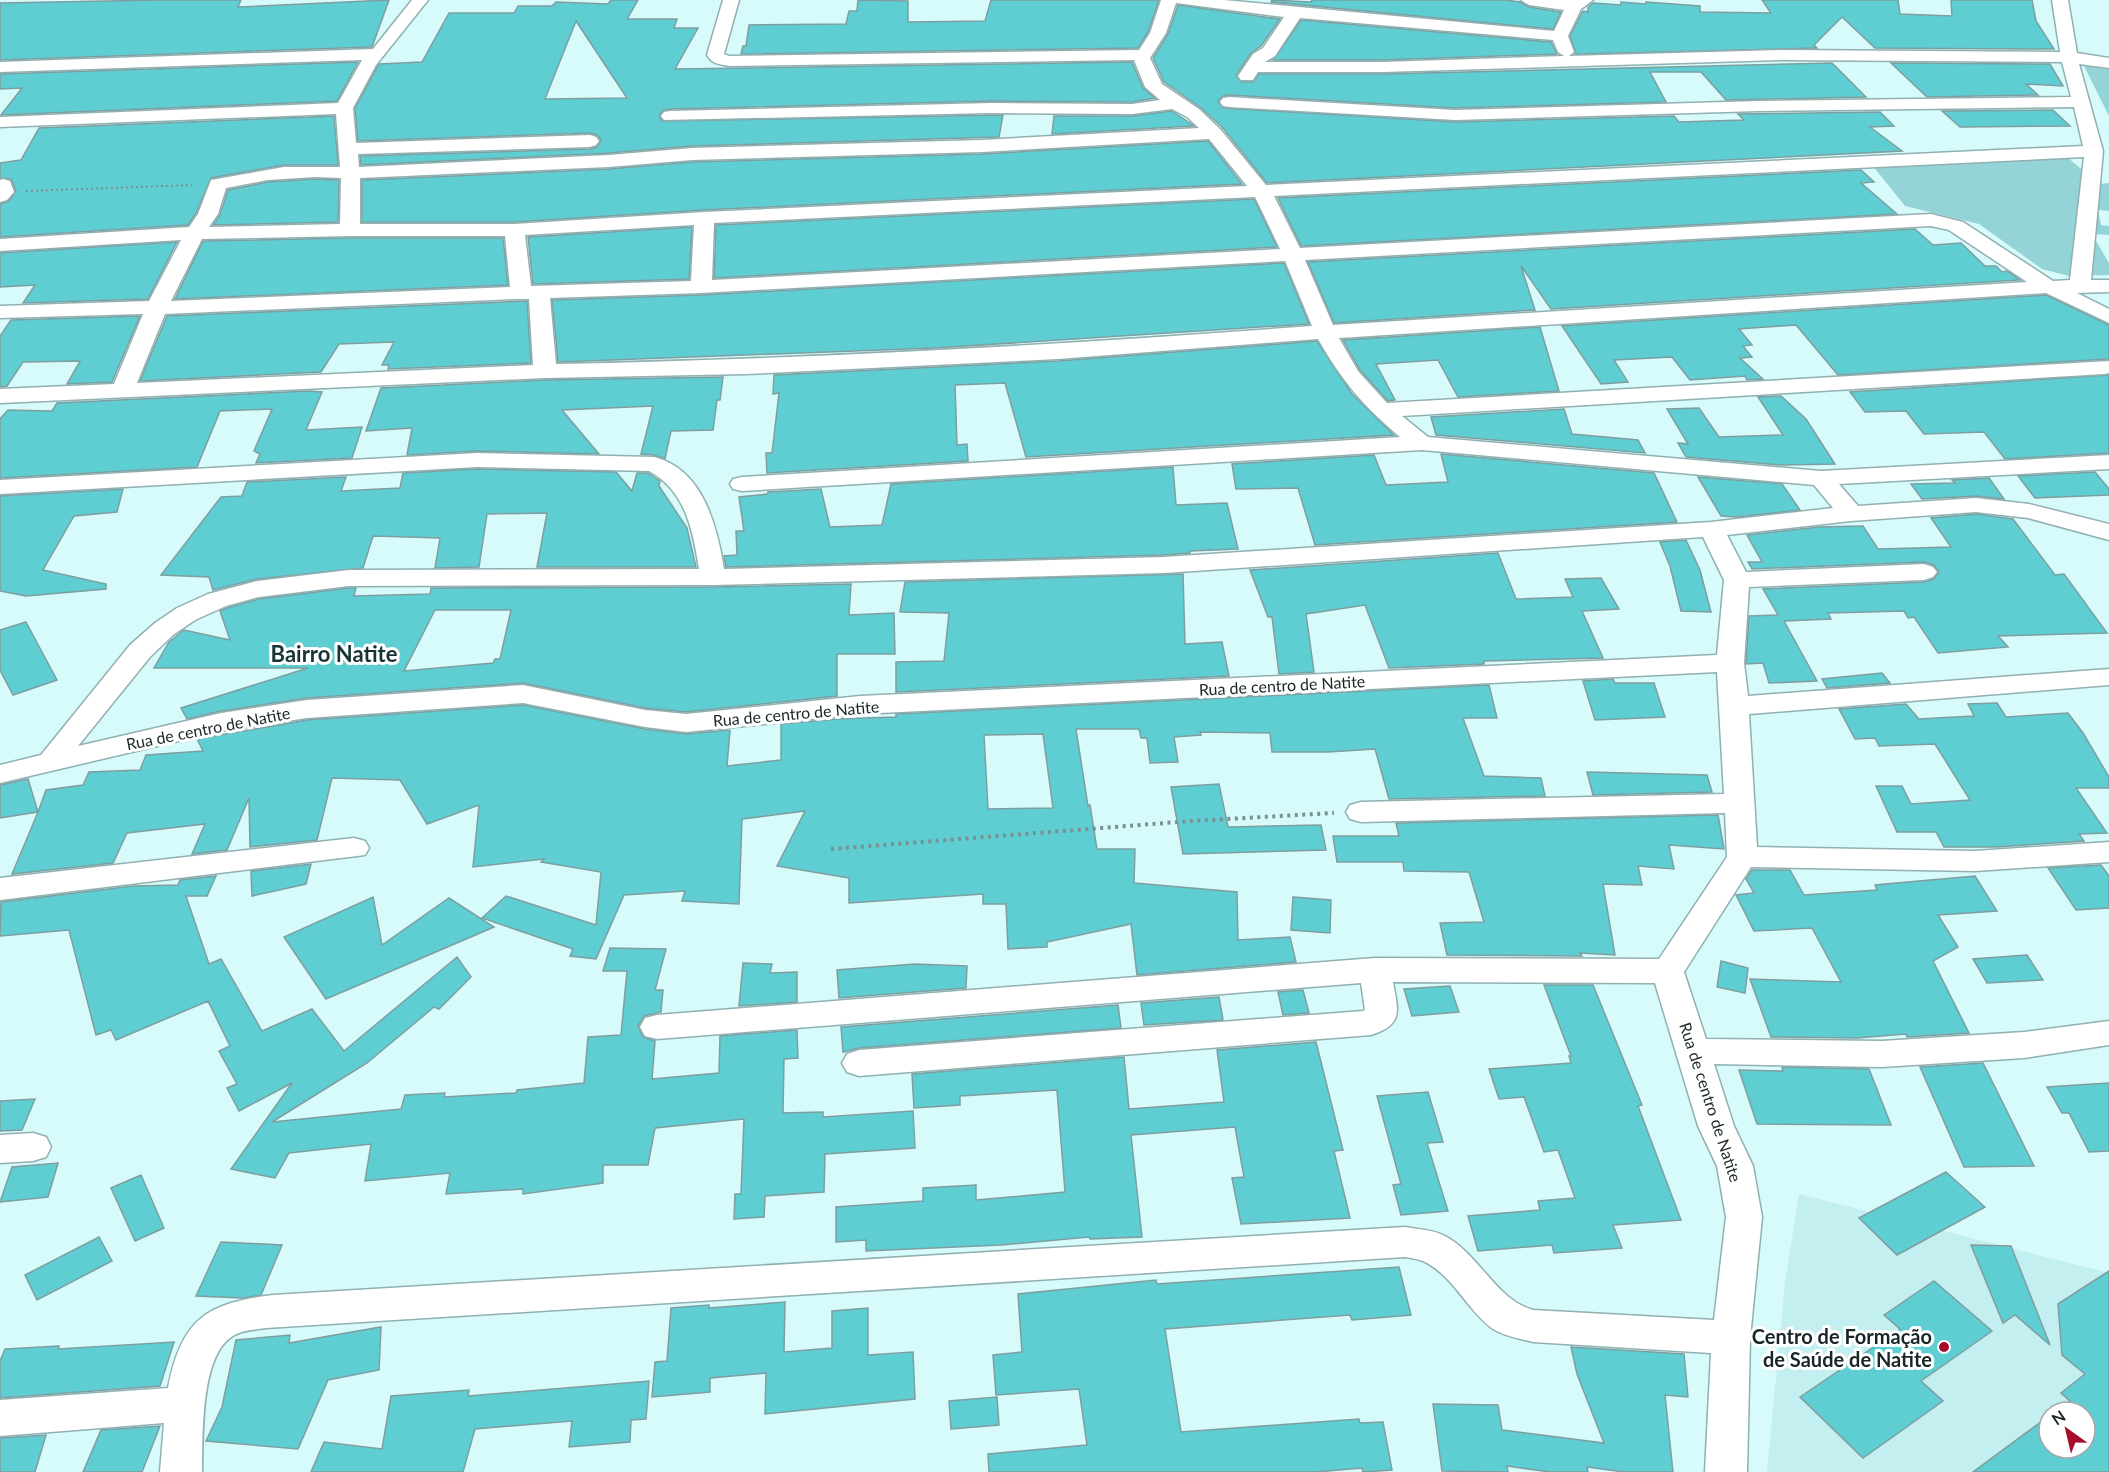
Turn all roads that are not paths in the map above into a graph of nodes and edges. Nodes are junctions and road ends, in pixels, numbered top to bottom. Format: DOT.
graph roads {
  1 [pos="420,0"];
  2 [pos="731,0"];
  3 [pos="1169,0"];
  4 [pos="1182,0"];
  5 [pos="1529,0"];
  6 [pos="2060,0"];
  7 [pos="1580,3"];
  8 [pos="1294,13"];
  9 [pos="1560,36"];
  10 [pos="378,54"];
  11 [pos="1143,55"];
  12 [pos="2068,57"];
  13 [pos="1568,60"];
  14 [pos="2109,63"];
  15 [pos="0,67"];
  16 [pos="1253,67"];
  17 [pos="1229,102"];
  18 [pos="2080,102"];
  19 [pos="1175,103"];
  20 [pos="344,108"];
  21 [pos="1193,113"];
  22 [pos="669,116"];
  23 [pos="0,122"];
  24 [pos="1214,133"];
  25 [pos="590,141"];
  26 [pos="347,148"];
  27 [pos="2094,151"];
  28 [pos="350,173"];
  29 [pos="1261,191"];
  30 [pos="704,218"];
  31 [pos="350,230"];
  32 [pos="514,230"];
  33 [pos="195,233"];
  34 [pos="0,245"];
  35 [pos="1291,255"];
  36 [pos="2080,286"];
  37 [pos="2109,286"];
  38 [pos="701,287"];
  39 [pos="2049,287"];
  40 [pos="530,294"];
  41 [pos="157,306"];
  42 [pos="0,312"];
  43 [pos="2109,317"];
  44 [pos="1325,332"];
  45 [pos="2105,367"];
  46 [pos="545,370"];
  47 [pos="122,391"];
  48 [pos="0,396"];
  49 [pos="1381,410"];
  50 [pos="1422,443"];
  51 [pos="2109,462"];
  52 [pos="1821,478"];
  53 [pos="742,484"];
  54 [pos="0,487"];
  55 [pos="1851,514"];
  56 [pos="1711,529"];
  57 [pos="2109,532"];
  58 [pos="1924,572"];
  59 [pos="713,576"];
  60 [pos="1737,580"];
  61 [pos="1730,663"];
  62 [pos="2109,677"];
  63 [pos="1735,706"];
  64 [pos="52,760"];
  65 [pos="0,774"];
  66 [pos="1741,803"];
  67 [pos="1361,812"];
  68 [pos="354,848"];
  69 [pos="2109,852"];
  70 [pos="1742,857"];
  71 [pos="0,888"];
  72 [pos="1375,970"];
  73 [pos="1668,971"];
  74 [pos="657,1028"];
  75 [pos="2109,1034"];
  76 [pos="1694,1051"];
  77 [pos="859,1063"];
  78 [pos="1731,1338"];
  79 [pos="185,1404"];
  80 [pos="0,1418"];
  81 [pos="182,1472"];
  82 [pos="1726,1472"];
  1 -- 10 [label="street"];
  2 -- 11 [label="street"];
  3 -- 11 [label="street"];
  4 -- 8 [label="street"];
  5 -- 7 [label="street"];
  6 -- 12 [label="street"];
  7 -- 9 [label="street"];
  8 -- 9 [label="street"];
  8 -- 16 [label="street"];
  9 -- 13 [label="street"];
  10 -- 15 [label="street"];
  10 -- 20 [label="street"];
  11 -- 19 [label="street"];
  12 -- 13 [label="street"];
  12 -- 14 [label="street"];
  12 -- 18 [label="street"];
  13 -- 16 [label="street"];
  16 -- 17 [label="street"];
  17 -- 18 [label="street"];
  17 -- 21 [label="street"];
  18 -- 27 [label="street"];
  19 -- 21 [label="street"];
  19 -- 22 [label="street"];
  20 -- 23 [label="street"];
  20 -- 26 [label="street"];
  21 -- 24 [label="street"];
  24 -- 28 [label="street"];
  24 -- 29 [label="street"];
  25 -- 26 [label="street"];
  26 -- 28 [label="street"];
  27 -- 29 [label="street"];
  27 -- 36 [label="street"];
  28 -- 31 [label="street"];
  28 -- 33 [label="street"];
  29 -- 30 [label="street"];
  29 -- 35 [label="street"];
  30 -- 32 [label="street"];
  30 -- 38 [label="street"];
  31 -- 32 [label="street"];
  31 -- 33 [label="street"];
  32 -- 40 [label="street"];
  33 -- 34 [label="street"];
  33 -- 41 [label="street"];
  35 -- 38 [label="street"];
  35 -- 39 [label="street"];
  35 -- 44 [label="street"];
  36 -- 37 [label="street"];
  36 -- 39 [label="street"];
  38 -- 40 [label="street"];
  39 -- 43 [label="street"];
  39 -- 44 [label="street"];
  40 -- 41 [label="street"];
  40 -- 46 [label="street"];
  41 -- 42 [label="street"];
  41 -- 47 [label="street"];
  44 -- 46 [label="street"];
  44 -- 49 [label="street"];
  45 -- 49 [label="street"];
  46 -- 47 [label="street"];
  47 -- 48 [label="street"];
  49 -- 50 [label="street"];
  50 -- 52 [label="street"];
  50 -- 53 [label="street"];
  51 -- 52 [label="street"];
  52 -- 55 [label="street"];
  54 -- 59 [label="street"];
  55 -- 56 [label="street"];
  55 -- 57 [label="street"];
  56 -- 59 [label="street"];
  56 -- 60 [label="street"];
  58 -- 60 [label="street"];
  59 -- 64 [label="street"];
  60 -- 61 [label="street"];
  61 -- 63 [label="street"];
  61 -- 64 [label="street, Rua de centro de Natite"];
  62 -- 63 [label="street"];
  63 -- 66 [label="street"];
  64 -- 65 [label="street, Rua de centro de Natite"];
  66 -- 67 [label="street"];
  66 -- 70 [label="street"];
  68 -- 71 [label="street"];
  69 -- 70 [label="street"];
  70 -- 73 [label="street"];
  72 -- 73 [label="street"];
  72 -- 74 [label="street"];
  72 -- 77 [label="street"];
  73 -- 76 [label="street, Rua de centro de Natite"];
  75 -- 76 [label="street"];
  76 -- 78 [label="street, Rua de centro de Natite"];
  78 -- 79 [label="street"];
  78 -- 82 [label="street, Rua de centro de Natite"];
  79 -- 80 [label="street"];
  79 -- 81 [label="street"];
}
